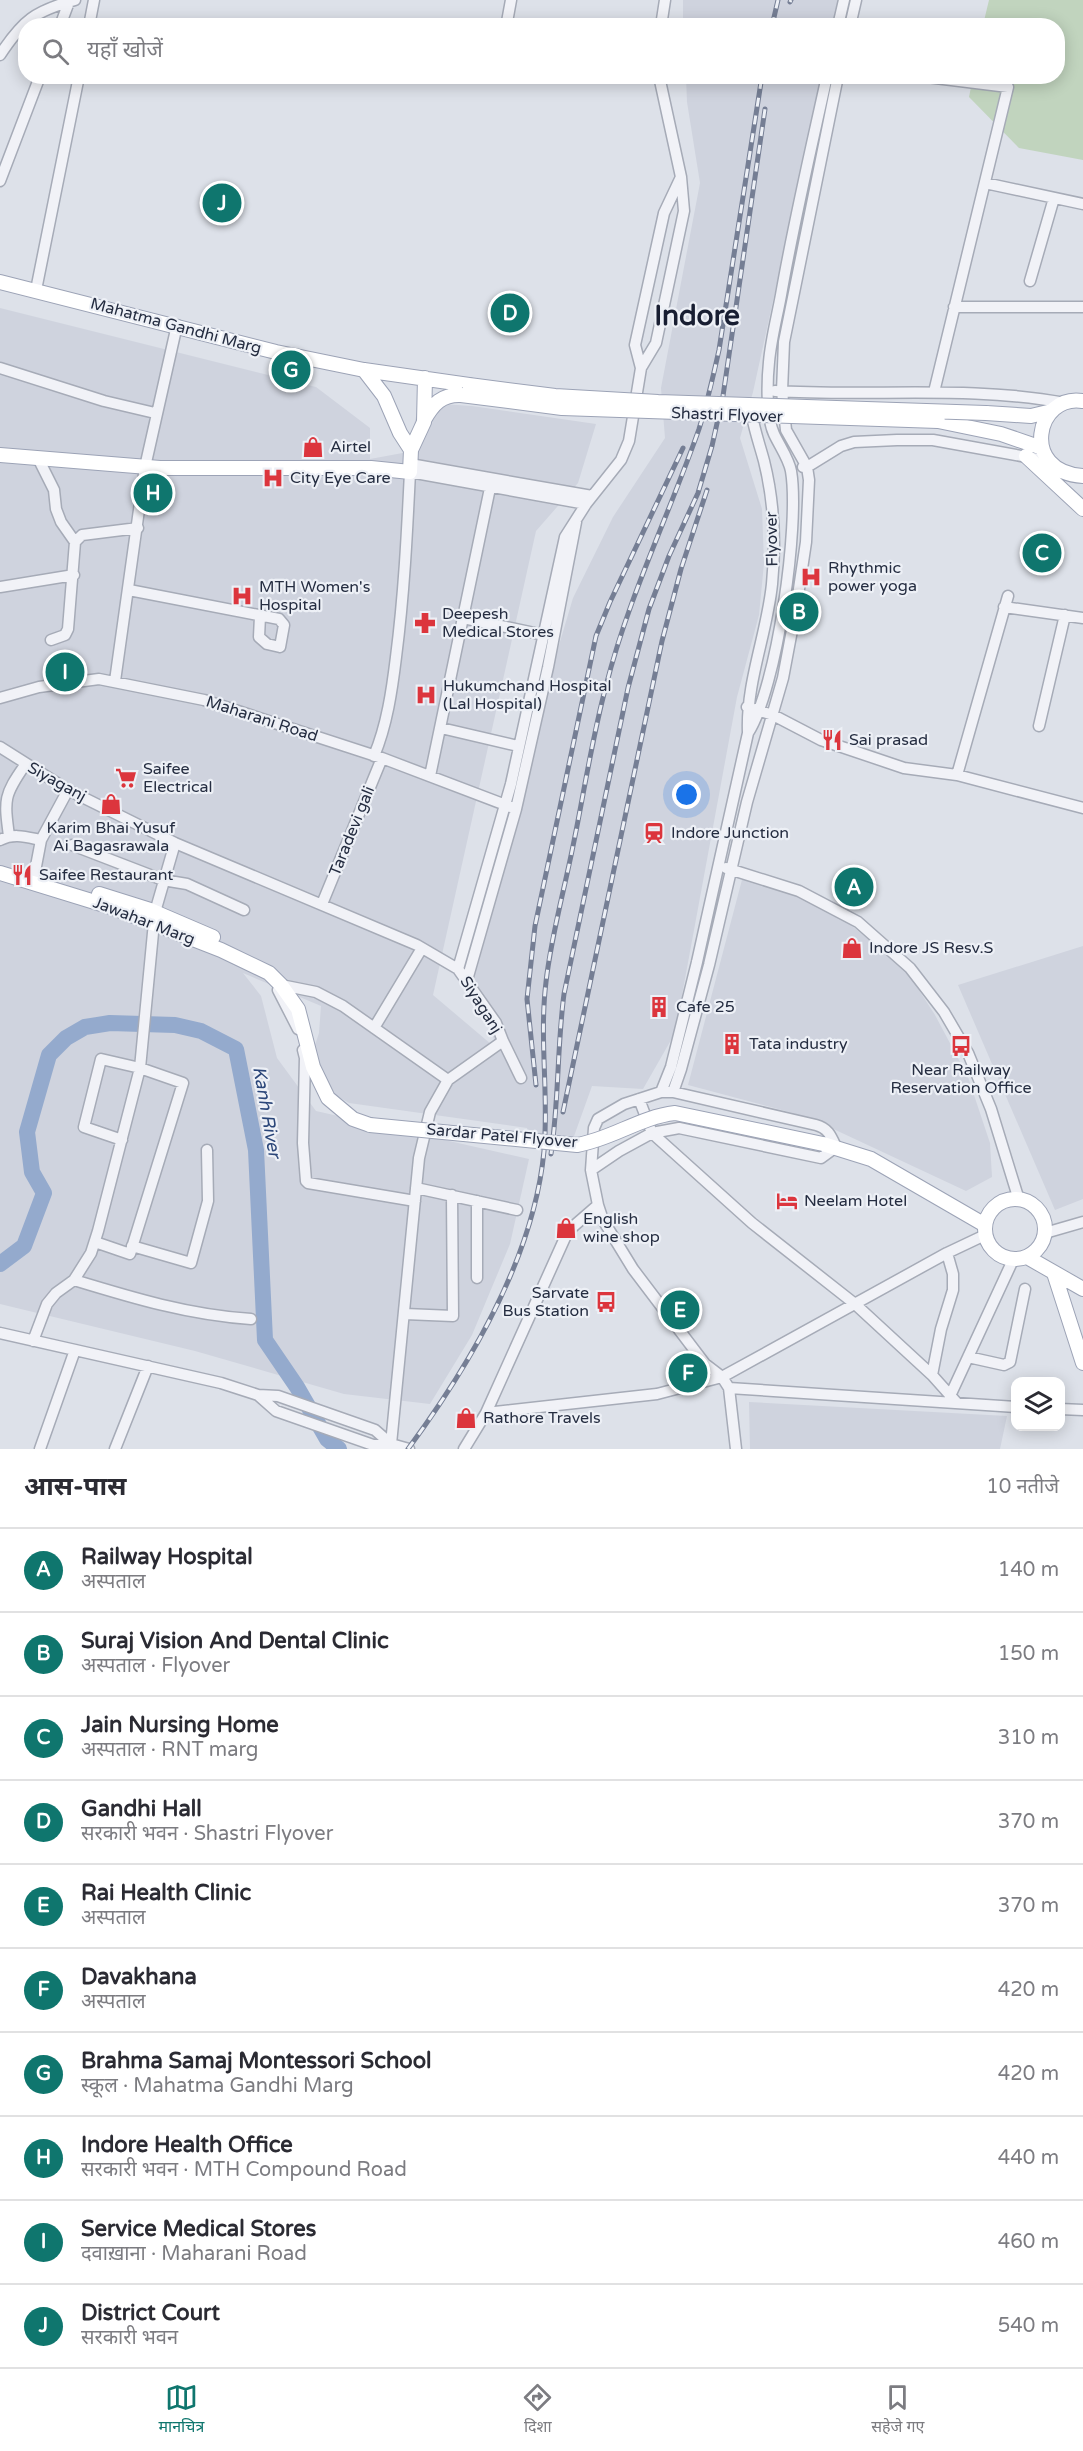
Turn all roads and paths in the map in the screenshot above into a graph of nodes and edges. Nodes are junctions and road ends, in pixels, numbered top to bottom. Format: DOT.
graph roads {
  1 [pos="94,0"];
  2 [pos="511,0"];
  3 [pos="665,0"];
  4 [pos="844,0"];
  5 [pos="856,0"];
  6 [pos="72,1"];
  7 [pos="45,4"];
  8 [pos="29,18"];
  9 [pos="64,18"];
  10 [pos="91,18"];
  11 [pos="508,18"];
  12 [pos="662,18"];
  13 [pos="840,18"];
  14 [pos="852,18"];
  15 [pos="18,28"];
  16 [pos="0,55"];
  17 [pos="37,84"];
  18 [pos="77,84"];
  19 [pos="661,84"];
  20 [pos="825,84"];
  21 [pos="836,84"];
  22 [pos="984,84"];
  23 [pos="681,177"];
  24 [pos="0,181"];
  25 [pos="985,183"];
  26 [pos="1054,198"];
  27 [pos="1083,204"];
  28 [pos="1030,281"];
  29 [pos="0,282"];
  30 [pos="36,290"];
  31 [pos="954,307"];
  32 [pos="1083,307"];
  33 [pos="788,320"];
  34 [pos="776,323"];
  35 [pos="177,325"];
  36 [pos="0,368"];
  37 [pos="641,368"];
  38 [pos="364,370"];
  39 [pos="425,378"];
  40 [pos="465,390"];
  41 [pos="768,390"];
  42 [pos="782,392"];
  43 [pos="934,392"];
  44 [pos="1083,401"];
  45 [pos="1065,403"];
  46 [pos="1052,411"];
  47 [pos="155,413"];
  48 [pos="752,416"];
  49 [pos="424,422"];
  50 [pos="1042,448"];
  51 [pos="0,455"];
  52 [pos="1026,456"];
  53 [pos="38,458"];
  54 [pos="1048,461"];
  55 [pos="411,462"];
  56 [pos="145,467"];
  57 [pos="807,467"];
  58 [pos="791,469"];
  59 [pos="1082,479"];
  60 [pos="490,488"];
  61 [pos="589,500"];
  62 [pos="1083,509"];
  63 [pos="577,519"];
  64 [pos="138,528"];
  65 [pos="75,542"];
  66 [pos="74,574"];
  67 [pos="0,587"];
  68 [pos="129,590"];
  69 [pos="1065,615"];
  70 [pos="260,616"];
  71 [pos="463,618"];
  72 [pos="1083,618"];
  73 [pos="544,635"];
  74 [pos="51,640"];
  75 [pos="115,681"];
  76 [pos="0,698"];
  77 [pos="748,703"];
  78 [pos="760,710"];
  79 [pos="773,715"];
  80 [pos="1039,726"];
  81 [pos="441,728"];
  82 [pos="748,733"];
  83 [pos="518,746"];
  84 [pos="0,747"];
  85 [pos="378,757"];
  86 [pos="25,765"];
  87 [pos="957,775"];
  88 [pos="430,776"];
  89 [pos="68,790"];
  90 [pos="504,805"];
  91 [pos="1083,808"];
  92 [pos="516,809"];
  93 [pos="4,838"];
  94 [pos="41,840"];
  95 [pos="175,843"];
  96 [pos="72,845"];
  97 [pos="0,864"];
  98 [pos="720,866"];
  99 [pos="733,870"];
  100 [pos="0,873"];
  101 [pos="34,878"];
  102 [pos="163,880"];
  103 [pos="322,904"];
  104 [pos="244,910"];
  105 [pos="155,918"];
  106 [pos="422,948"];
  107 [pos="458,969"];
  108 [pos="266,972"];
  109 [pos="467,980"];
  110 [pos="281,985"];
  111 [pos="374,1028"];
  112 [pos="503,1041"];
  113 [pos="140,1068"];
  114 [pos="521,1078"];
  115 [pos="448,1080"];
  116 [pos="661,1092"];
  117 [pos="673,1092"];
  118 [pos="639,1099"];
  119 [pos="652,1133"];
  120 [pos="122,1140"];
  121 [pos="829,1146"];
  122 [pos="207,1150"];
  123 [pos="591,1170"];
  124 [pos="416,1188"];
  125 [pos="452,1195"];
  126 [pos="1019,1200"];
  127 [pos="415,1201"];
  128 [pos="477,1201"];
  129 [pos="598,1205"];
  130 [pos="517,1210"];
  131 [pos="1083,1222"];
  132 [pos="985,1230"];
  133 [pos="1045,1233"];
  134 [pos="95,1242"];
  135 [pos="132,1246"];
  136 [pos="947,1253"];
  137 [pos="1020,1258"];
  138 [pos="1054,1273"];
  139 [pos="477,1278"];
  140 [pos="74,1280"];
  141 [pos="1025,1288"];
  142 [pos="1083,1290"];
  143 [pos="855,1304"];
  144 [pos="405,1314"];
  145 [pos="251,1319"];
  146 [pos="0,1333"];
  147 [pos="33,1341"];
  148 [pos="75,1350"];
  149 [pos="968,1357"];
  150 [pos="1083,1363"];
  151 [pos="148,1366"];
  152 [pos="932,1375"];
  153 [pos="722,1377"];
  154 [pos="729,1388"];
  155 [pos="258,1395"];
  156 [pos="953,1399"];
  157 [pos="1011,1406"];
  158 [pos="1065,1409"];
  159 [pos="1083,1410"];
  160 [pos="486,1413"];
  161 [pos="391,1444"];
  162 [pos="40,1449"];
  163 [pos="115,1449"];
  164 [pos="408,1449"];
  165 [pos="464,1449"];
  166 [pos="736,1449"];
  1 -- 10 [label="street"];
  2 -- 11 [label="street"];
  3 -- 12 [label="street"];
  4 -- 13 [label="street"];
  5 -- 14 [label="street"];
  6 -- 7 [label="street"];
  6 -- 9 [label="street"];
  7 -- 8 [label="street"];
  15 -- 16 [label="street"];
  17 -- 24 [label="street"];
  18 -- 30 [label="street"];
  19 -- 23 [label="street"];
  20 -- 34 [label="street"];
  21 -- 33 [label="street"];
  22 -- 25 [label="street"];
  23 -- 37 [label="street"];
  23 -- 37 [label="street"];
  25 -- 26 [label="street"];
  25 -- 31 [label="street"];
  26 -- 27 [label="street"];
  26 -- 28 [label="street"];
  29 -- 30 [label="main road, Mahatma Gandhi Marg"];
  30 -- 35 [label="main road, Mahatma Gandhi Marg"];
  31 -- 32 [label="street"];
  31 -- 43 [label="street"];
  33 -- 34 [label="street"];
  33 -- 42 [label="street"];
  34 -- 41 [label="street"];
  35 -- 38 [label="main road, Mahatma Gandhi Marg"];
  35 -- 47 [label="street"];
  36 -- 47 [label="street"];
  37 -- 61 [label="street"];
  38 -- 39 [label="main road, Mahatma Gandhi Marg"];
  38 -- 55 [label="main road"];
  39 -- 40 [label="main road, Shastri Flyover"];
  39 -- 49 [label="main road"];
  40 -- 46 [label="main road, Shastri Flyover, bridge"];
  40 -- 48 [label="main road, Shastri Flyover, bridge"];
  40 -- 49 [label="main road, Shastri Flyover"];
  41 -- 42 [label="street"];
  41 -- 58 [label="street"];
  42 -- 43 [label="street"];
  42 -- 57 [label="street"];
  43 -- 45 [label="street"];
  44 -- 45 [label="main road"];
  45 -- 46 [label="main road"];
  46 -- 50 [label="main road"];
  47 -- 56 [label="street"];
  48 -- 50 [label="main road, Shastri Flyover, bridge"];
  48 -- 77 [label="street, Flyover"];
  49 -- 55 [label="main road"];
  50 -- 54 [label="main road"];
  51 -- 53 [label="main road"];
  52 -- 54 [label="street"];
  52 -- 57 [label="street"];
  52 -- 62 [label="main road"];
  53 -- 56 [label="main road"];
  53 -- 65 [label="street"];
  54 -- 59 [label="main road"];
  55 -- 56 [label="main road"];
  55 -- 60 [label="street"];
  55 -- 61 [label="street"];
  55 -- 85 [label="street, Taradevi gali"];
  56 -- 64 [label="street"];
  57 -- 58 [label="street"];
  57 -- 79 [label="street"];
  58 -- 78 [label="street"];
  60 -- 61 [label="street"];
  60 -- 71 [label="street"];
  61 -- 63 [label="street"];
  63 -- 73 [label="street"];
  63 -- 92 [label="street"];
  64 -- 65 [label="street"];
  64 -- 68 [label="street"];
  65 -- 66 [label="street"];
  66 -- 67 [label="street"];
  66 -- 74 [label="street"];
  68 -- 70 [label="street"];
  68 -- 75 [label="street"];
  69 -- 72 [label="street"];
  69 -- 80 [label="street"];
  69 -- 87 [label="street"];
  71 -- 73 [label="street"];
  71 -- 81 [label="street"];
  73 -- 83 [label="street"];
  75 -- 76 [label="street, Maharani Road"];
  75 -- 85 [label="street, Maharani Road"];
  77 -- 78 [label="street"];
  77 -- 82 [label="street, Flyover"];
  78 -- 79 [label="street"];
  78 -- 82 [label="street"];
  79 -- 87 [label="street"];
  79 -- 99 [label="street"];
  81 -- 83 [label="street"];
  81 -- 88 [label="street"];
  82 -- 98 [label="street"];
  83 -- 90 [label="street"];
  84 -- 86 [label="street, Siyaganj"];
  85 -- 88 [label="street, Maharani Road"];
  85 -- 103 [label="street, Taradevi gali"];
  86 -- 89 [label="street, Siyaganj"];
  86 -- 93 [label="street"];
  87 -- 91 [label="street"];
  88 -- 90 [label="street, Maharani Road"];
  89 -- 94 [label="street"];
  89 -- 95 [label="street, Siyaganj"];
  90 -- 92 [label="street, Maharani Road"];
  90 -- 107 [label="street"];
  92 -- 109 [label="street"];
  93 -- 94 [label="street"];
  94 -- 101 [label="street"];
  95 -- 102 [label="street"];
  95 -- 103 [label="street, Siyaganj"];
  96 -- 102 [label="street"];
  97 -- 101 [label="main road"];
  98 -- 99 [label="street"];
  98 -- 116 [label="street"];
  99 -- 117 [label="street"];
  99 -- 126 [label="street"];
  100 -- 101 [label="main road, Jawahar Marg"];
  101 -- 105 [label="main road, Jawahar Marg"];
  102 -- 104 [label="street"];
  102 -- 105 [label="street"];
  103 -- 106 [label="street, Siyaganj"];
  105 -- 108 [label="main road, Jawahar Marg"];
  105 -- 113 [label="street"];
  106 -- 107 [label="street, Siyaganj"];
  106 -- 111 [label="street"];
  107 -- 109 [label="street, Siyaganj"];
  108 -- 110 [label="main road"];
  108 -- 127 [label="street"];
  109 -- 112 [label="street, Siyaganj"];
  110 -- 111 [label="street"];
  110 -- 121 [label="main road, Sardar Patel Flyover, bridge"];
  111 -- 115 [label="street"];
  112 -- 114 [label="street"];
  112 -- 115 [label="street, Siyaganj"];
  113 -- 120 [label="street"];
  113 -- 120 [label="street"];
  113 -- 135 [label="street"];
  115 -- 124 [label="street, Siyaganj"];
  116 -- 117 [label="street"];
  116 -- 118 [label="street"];
  117 -- 121 [label="street"];
  118 -- 119 [label="street"];
  118 -- 123 [label="street"];
  119 -- 121 [label="street"];
  119 -- 123 [label="street"];
  119 -- 143 [label="street"];
  120 -- 134 [label="street"];
  121 -- 132 [label="main road, Sardar Patel Flyover"];
  122 -- 135 [label="street"];
  123 -- 129 [label="street"];
  124 -- 125 [label="street"];
  124 -- 127 [label="street, Siyaganj"];
  125 -- 128 [label="street"];
  125 -- 144 [label="street"];
  126 -- 132 [label="main road"];
  126 -- 133 [label="main road"];
  127 -- 144 [label="street, Siyaganj"];
  128 -- 130 [label="street"];
  128 -- 139 [label="street"];
  129 -- 153 [label="street"];
  129 -- 160 [label="street"];
  131 -- 133 [label="street"];
  132 -- 136 [label="street"];
  132 -- 137 [label="main road"];
  133 -- 137 [label="main road"];
  134 -- 135 [label="street"];
  134 -- 140 [label="street"];
  136 -- 143 [label="street"];
  136 -- 152 [label="street"];
  137 -- 138 [label="main road"];
  137 -- 149 [label="street"];
  138 -- 142 [label="main road"];
  138 -- 150 [label="main road"];
  140 -- 145 [label="street"];
  140 -- 147 [label="street"];
  141 -- 149 [label="street"];
  143 -- 152 [label="street"];
  143 -- 153 [label="street"];
  144 -- 161 [label="street, Siyaganj"];
  146 -- 147 [label="street"];
  147 -- 148 [label="street"];
  148 -- 151 [label="street"];
  148 -- 162 [label="street"];
  149 -- 156 [label="street"];
  151 -- 155 [label="street"];
  151 -- 163 [label="street"];
  152 -- 156 [label="street"];
  153 -- 154 [label="street"];
  153 -- 160 [label="street"];
  154 -- 156 [label="street"];
  154 -- 166 [label="street"];
  155 -- 161 [label="street"];
  155 -- 161 [label="street"];
  156 -- 157 [label="street"];
  158 -- 159 [label="street"];
  160 -- 165 [label="street"];
  161 -- 164 [label="street"];
}
